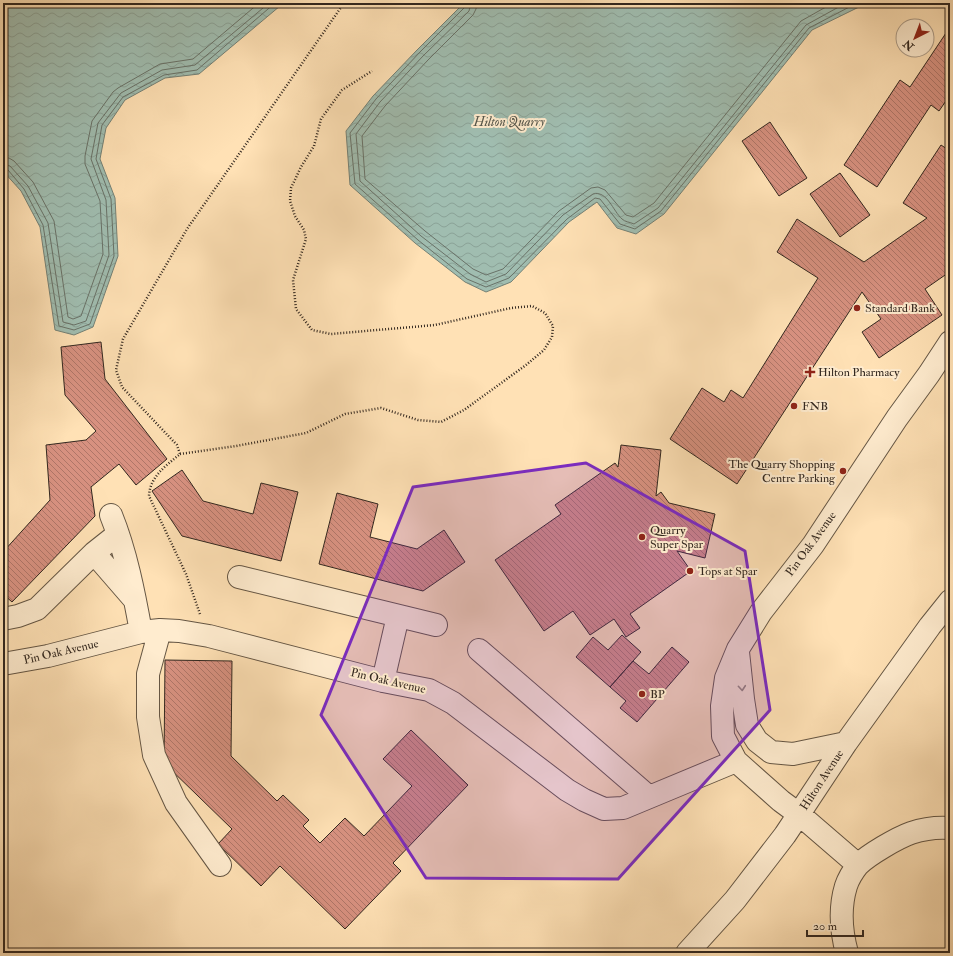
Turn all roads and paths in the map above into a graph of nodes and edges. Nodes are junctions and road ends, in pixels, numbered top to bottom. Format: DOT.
graph roads {
  1 [pos="344,3"];
  2 [pos="372,71"];
  3 [pos="950,342"];
  4 [pos="180,454"];
  5 [pos="94,553"];
  6 [pos="239,577"];
  7 [pos="135,601"];
  8 [pos="950,601"];
  9 [pos="398,616"];
  10 [pos="3,619"];
  11 [pos="436,625"];
  12 [pos="151,631"];
  13 [pos="209,636"];
  14 [pos="738,649"];
  15 [pos="479,650"];
  16 [pos="3,664"];
  17 [pos="383,681"];
  18 [pos="846,743"];
  19 [pos="736,761"];
  20 [pos="649,797"];
  21 [pos="800,815"];
  22 [pos="950,828"];
  23 [pos="220,865"];
  24 [pos="858,865"];
  25 [pos="686,953"];
  26 [pos="847,953"];
  1 -- 4 [label="path"];
  2 -- 4 [label="path"];
  3 -- 14 [label="street, Pin Oak Avenue"];
  4 -- 13 [label="path"];
  5 -- 7 [label="street"];
  5 -- 7 [label="street"];
  5 -- 10 [label="street"];
  6 -- 9 [label="street"];
  7 -- 12 [label="street"];
  8 -- 18 [label="street, Hilton Avenue"];
  9 -- 11 [label="street"];
  9 -- 17 [label="street"];
  12 -- 13 [label="street, Pin Oak Avenue"];
  12 -- 16 [label="street, Pin Oak Avenue"];
  12 -- 23 [label="street"];
  13 -- 17 [label="street, Pin Oak Avenue"];
  14 -- 18 [label="street, one-way"];
  14 -- 19 [label="street, Pin Oak Avenue"];
  15 -- 20 [label="street"];
  17 -- 20 [label="street, Pin Oak Avenue"];
  18 -- 21 [label="street, Hilton Avenue"];
  19 -- 20 [label="street, Pin Oak Avenue"];
  19 -- 21 [label="street, Pin Oak Avenue"];
  21 -- 24 [label="street, Pin Oak Avenue"];
  21 -- 25 [label="street, Hilton Avenue"];
  22 -- 24 [label="street"];
  24 -- 26 [label="street"];
}
